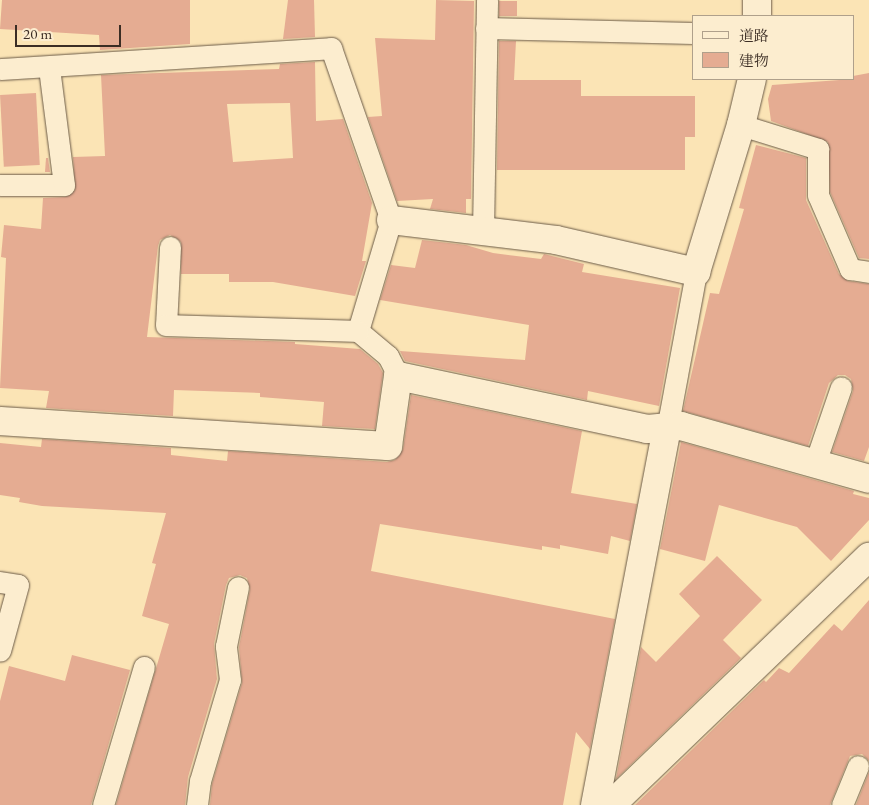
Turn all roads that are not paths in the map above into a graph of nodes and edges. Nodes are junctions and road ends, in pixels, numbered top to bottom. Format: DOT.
graph roads {
  1 [pos="487,0"];
  2 [pos="757,0"];
  3 [pos="757,15"];
  4 [pos="486,28"];
  5 [pos="692,33"];
  6 [pos="50,68"];
  7 [pos="0,69"];
  8 [pos="752,80"];
  9 [pos="741,125"];
  10 [pos="0,185"];
  11 [pos="391,220"];
  12 [pos="483,231"];
  13 [pos="170,247"];
  14 [pos="696,272"];
  15 [pos="869,272"];
  16 [pos="358,330"];
  17 [pos="398,376"];
  18 [pos="841,387"];
  19 [pos="0,421"];
  20 [pos="667,428"];
  21 [pos="814,463"];
  22 [pos="869,479"];
  23 [pos="869,557"];
  24 [pos="0,582"];
  25 [pos="238,587"];
  26 [pos="0,651"];
  27 [pos="144,667"];
  28 [pos="858,766"];
  29 [pos="103,805"];
  30 [pos="197,805"];
  31 [pos="595,805"];
  32 [pos="611,805"];
  33 [pos="842,805"];
  1 -- 4 [label="lane"];
  2 -- 3 [label="street"];
  4 -- 5 [label="lane"];
  4 -- 12 [label="lane"];
  6 -- 7 [label="lane"];
  6 -- 10 [label="lane"];
  6 -- 11 [label="lane"];
  8 -- 9 [label="street"];
  9 -- 14 [label="street"];
  9 -- 15 [label="lane"];
  11 -- 12 [label="street"];
  11 -- 16 [label="lane"];
  12 -- 14 [label="street"];
  13 -- 16 [label="lane"];
  14 -- 20 [label="lane"];
  16 -- 17 [label="lane"];
  17 -- 19 [label="street"];
  17 -- 20 [label="street"];
  18 -- 21 [label="lane"];
  20 -- 21 [label="street"];
  20 -- 31 [label="street"];
  21 -- 22 [label="street"];
  23 -- 32 [label="street"];
  24 -- 26 [label="lane"];
  25 -- 30 [label="lane"];
  27 -- 29 [label="lane"];
  28 -- 33 [label="lane"];
}
